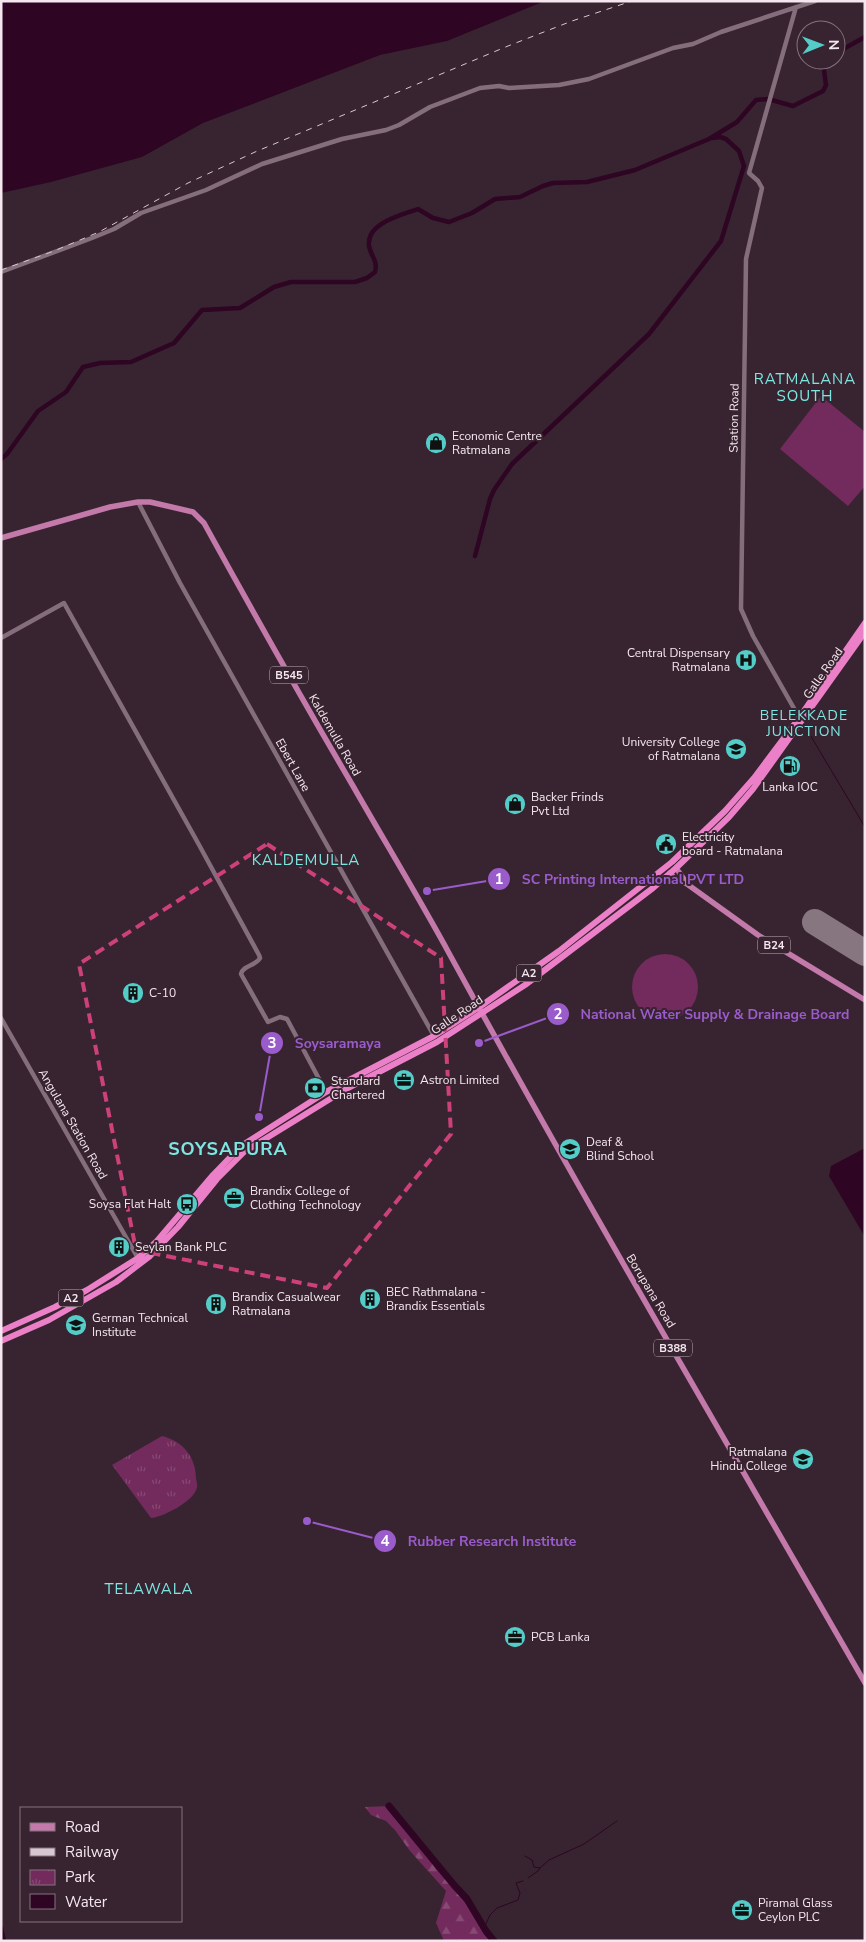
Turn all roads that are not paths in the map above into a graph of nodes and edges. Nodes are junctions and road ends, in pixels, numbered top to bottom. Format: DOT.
graph roads {
  1 [pos="815,1"];
  2 [pos="796,7"];
  3 [pos="1,272"];
  4 [pos="138,502"];
  5 [pos="1,538"];
  6 [pos="865,623"];
  7 [pos="865,632"];
  8 [pos="1,638"];
  9 [pos="800,720"];
  10 [pos="674,865"];
  11 [pos="668,870"];
  12 [pos="687,884"];
  13 [pos="865,1000"];
  14 [pos="479,1010"];
  15 [pos="1,1018"];
  16 [pos="434,1036"];
  17 [pos="326,1092"];
  18 [pos="140,1261"];
  19 [pos="1,1331"];
  20 [pos="1,1342"];
  21 [pos="865,1683"];
  1 -- 2 [label="street"];
  2 -- 3 [label="street"];
  2 -- 9 [label="street, Station Road"];
  4 -- 5 [label="main road, Kaldemulla Road / B545"];
  4 -- 14 [label="main road, Kaldemulla Road / B545"];
  4 -- 16 [label="street, Ebert Lane"];
  6 -- 9 [label="highway, Galle Road / A2"];
  7 -- 9 [label="highway, Galle Road / A2"];
  8 -- 17 [label="street"];
  9 -- 10 [label="highway, Galle Road / A2"];
  10 -- 11 [label="highway, Galle Road / A2"];
  10 -- 12 [label="main road, B24"];
  11 -- 12 [label="main road, B24"];
  11 -- 14 [label="highway, Galle Road / A2"];
  12 -- 13 [label="main road, B24"];
  14 -- 16 [label="highway, Galle Road / A2"];
  14 -- 18 [label="highway, Galle Road / A2"];
  14 -- 21 [label="main road, Borupana Road / B388"];
  15 -- 18 [label="street, Angulana Station Road"];
  16 -- 17 [label="highway, Galle Road / A2"];
  17 -- 18 [label="highway, Galle Road / A2"];
  18 -- 19 [label="highway, Galle Road / A2"];
  18 -- 20 [label="highway, Galle Road / A2"];
}
